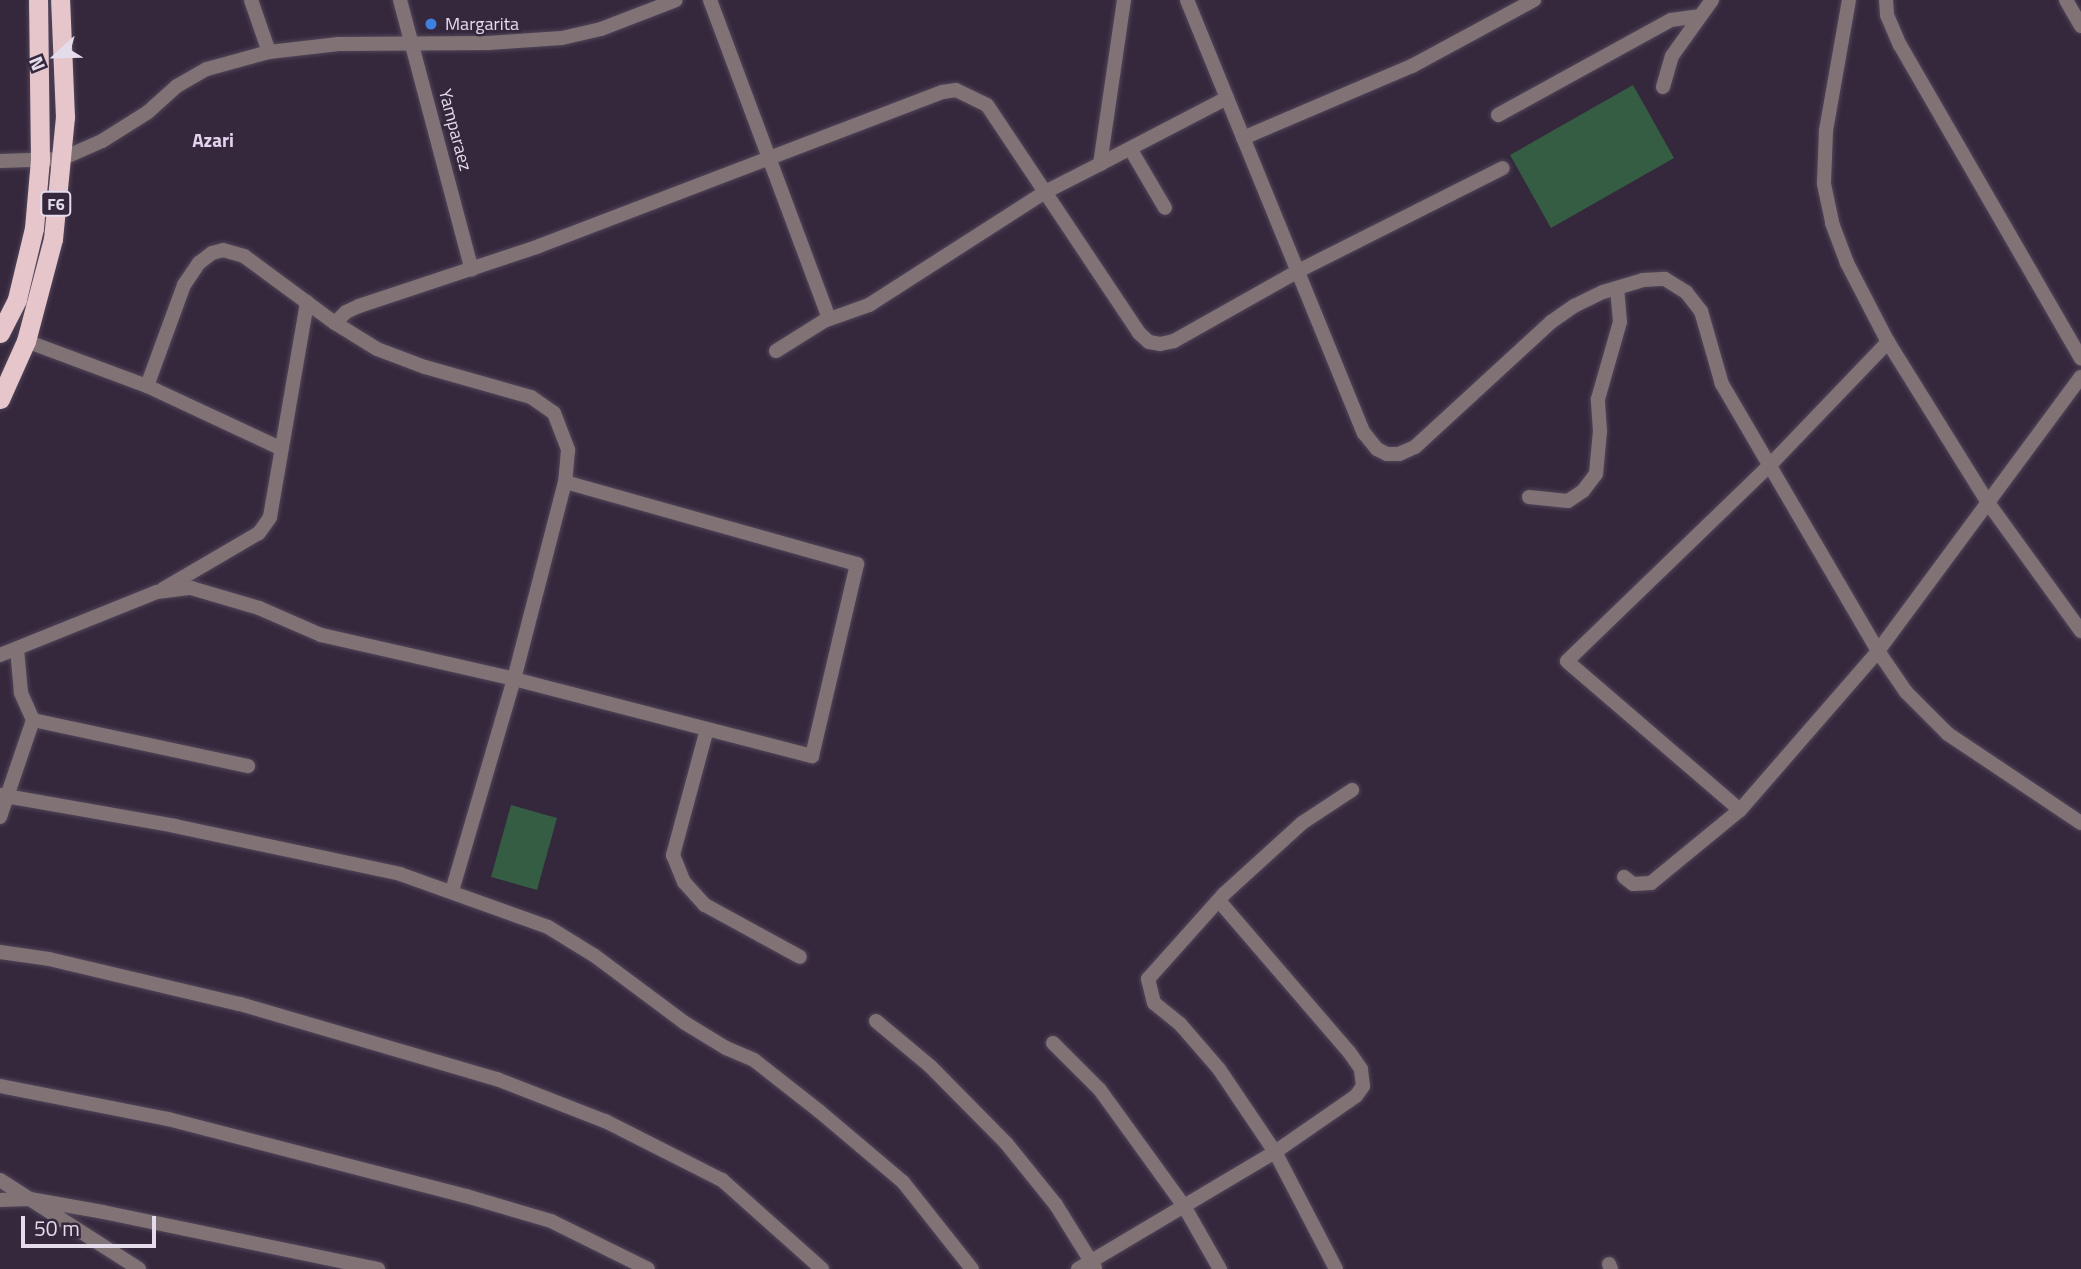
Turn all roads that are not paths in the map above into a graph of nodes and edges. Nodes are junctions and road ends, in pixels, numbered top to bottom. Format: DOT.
graph roads {
  1 [pos="38,0"];
  2 [pos="60,0"];
  3 [pos="251,0"];
  4 [pos="400,0"];
  5 [pos="676,0"];
  6 [pos="710,0"];
  7 [pos="1125,0"];
  8 [pos="1187,0"];
  9 [pos="1534,0"];
  10 [pos="1712,0"];
  11 [pos="1849,0"];
  12 [pos="1886,0"];
  13 [pos="2066,0"];
  14 [pos="1699,16"];
  15 [pos="2081,26"];
  16 [pos="412,42"];
  17 [pos="269,52"];
  18 [pos="1662,87"];
  19 [pos="1227,98"];
  20 [pos="1498,115"];
  21 [pos="1244,138"];
  22 [pos="1131,150"];
  23 [pos="61,159"];
  24 [pos="767,159"];
  25 [pos="40,160"];
  26 [pos="0,161"];
  27 [pos="1100,164"];
  28 [pos="1503,168"];
  29 [pos="1045,192"];
  30 [pos="1165,208"];
  31 [pos="472,270"];
  32 [pos="1298,271"];
  33 [pos="1618,288"];
  34 [pos="307,302"];
  35 [pos="829,319"];
  36 [pos="335,323"];
  37 [pos="0,333"];
  38 [pos="26,341"];
  39 [pos="1888,342"];
  40 [pos="776,351"];
  41 [pos="2081,359"];
  42 [pos="2081,377"];
  43 [pos="147,386"];
  44 [pos="0,400"];
  45 [pos="280,448"];
  46 [pos="1769,467"];
  47 [pos="565,482"];
  48 [pos="1529,497"];
  49 [pos="1989,504"];
  50 [pos="157,592"];
  51 [pos="2081,631"];
  52 [pos="17,649"];
  53 [pos="1878,651"];
  54 [pos="0,655"];
  55 [pos="514,679"];
  56 [pos="33,720"];
  57 [pos="707,729"];
  58 [pos="248,766"];
  59 [pos="1352,790"];
  60 [pos="3,796"];
  61 [pos="1740,810"];
  62 [pos="0,817"];
  63 [pos="2081,823"];
  64 [pos="1624,877"];
  65 [pos="452,891"];
  66 [pos="1219,901"];
  67 [pos="0,952"];
  68 [pos="800,957"];
  69 [pos="876,1021"];
  70 [pos="1053,1043"];
  71 [pos="0,1086"];
  72 [pos="1275,1152"];
  73 [pos="0,1180"];
  74 [pos="30,1199"];
  75 [pos="0,1200"];
  76 [pos="1184,1206"];
  77 [pos="1094,1265"];
  78 [pos="139,1269"];
  79 [pos="378,1269"];
  80 [pos="648,1269"];
  81 [pos="822,1269"];
  82 [pos="972,1269"];
  83 [pos="1078,1269"];
  84 [pos="1220,1269"];
  85 [pos="1336,1269"];
  1 -- 25 [label="highway, F6"];
  2 -- 23 [label="highway, F6"];
  3 -- 17 [label="street"];
  4 -- 16 [label="street, Yamparaez"];
  5 -- 16 [label="street"];
  6 -- 24 [label="street"];
  7 -- 27 [label="street"];
  8 -- 19 [label="street"];
  9 -- 21 [label="street"];
  10 -- 14 [label="street"];
  11 -- 39 [label="street"];
  12 -- 41 [label="street"];
  13 -- 15 [label="street"];
  14 -- 18 [label="street"];
  14 -- 20 [label="street"];
  16 -- 17 [label="street"];
  16 -- 31 [label="street, Yamparaez"];
  17 -- 23 [label="street"];
  19 -- 21 [label="street"];
  19 -- 22 [label="street"];
  21 -- 32 [label="street"];
  22 -- 27 [label="street"];
  22 -- 30 [label="street"];
  23 -- 25 [label="street"];
  23 -- 38 [label="highway, F6"];
  24 -- 29 [label="street"];
  24 -- 31 [label="street"];
  24 -- 35 [label="street"];
  25 -- 26 [label="street"];
  25 -- 37 [label="highway, F6"];
  27 -- 29 [label="street"];
  28 -- 32 [label="street"];
  29 -- 32 [label="street"];
  29 -- 35 [label="street"];
  31 -- 36 [label="street"];
  32 -- 33 [label="street"];
  33 -- 46 [label="street"];
  33 -- 48 [label="street"];
  34 -- 36 [label="street"];
  34 -- 43 [label="street"];
  34 -- 45 [label="street"];
  35 -- 40 [label="street"];
  36 -- 47 [label="street"];
  38 -- 43 [label="street"];
  38 -- 44 [label="highway, F6"];
  39 -- 46 [label="street"];
  39 -- 49 [label="street"];
  42 -- 49 [label="street"];
  43 -- 45 [label="street"];
  45 -- 50 [label="street"];
  46 -- 53 [label="street"];
  46 -- 61 [label="street"];
  47 -- 55 [label="street"];
  47 -- 57 [label="street"];
  49 -- 51 [label="street"];
  49 -- 53 [label="street"];
  50 -- 52 [label="street"];
  50 -- 55 [label="street"];
  52 -- 54 [label="street"];
  52 -- 56 [label="street"];
  53 -- 61 [label="street"];
  53 -- 63 [label="street"];
  55 -- 57 [label="street"];
  55 -- 65 [label="street"];
  56 -- 58 [label="street"];
  56 -- 60 [label="street"];
  57 -- 68 [label="street"];
  59 -- 66 [label="street"];
  60 -- 62 [label="street"];
  60 -- 65 [label="street"];
  61 -- 64 [label="street"];
  65 -- 82 [label="street"];
  66 -- 72 [label="street"];
  66 -- 72 [label="street"];
  67 -- 81 [label="street"];
  69 -- 77 [label="street"];
  70 -- 76 [label="street"];
  71 -- 80 [label="street"];
  72 -- 76 [label="street"];
  72 -- 85 [label="street"];
  73 -- 74 [label="street"];
  74 -- 75 [label="street"];
  74 -- 78 [label="street"];
  74 -- 79 [label="street"];
  76 -- 77 [label="street"];
  76 -- 84 [label="street"];
  77 -- 83 [label="street"];
}
